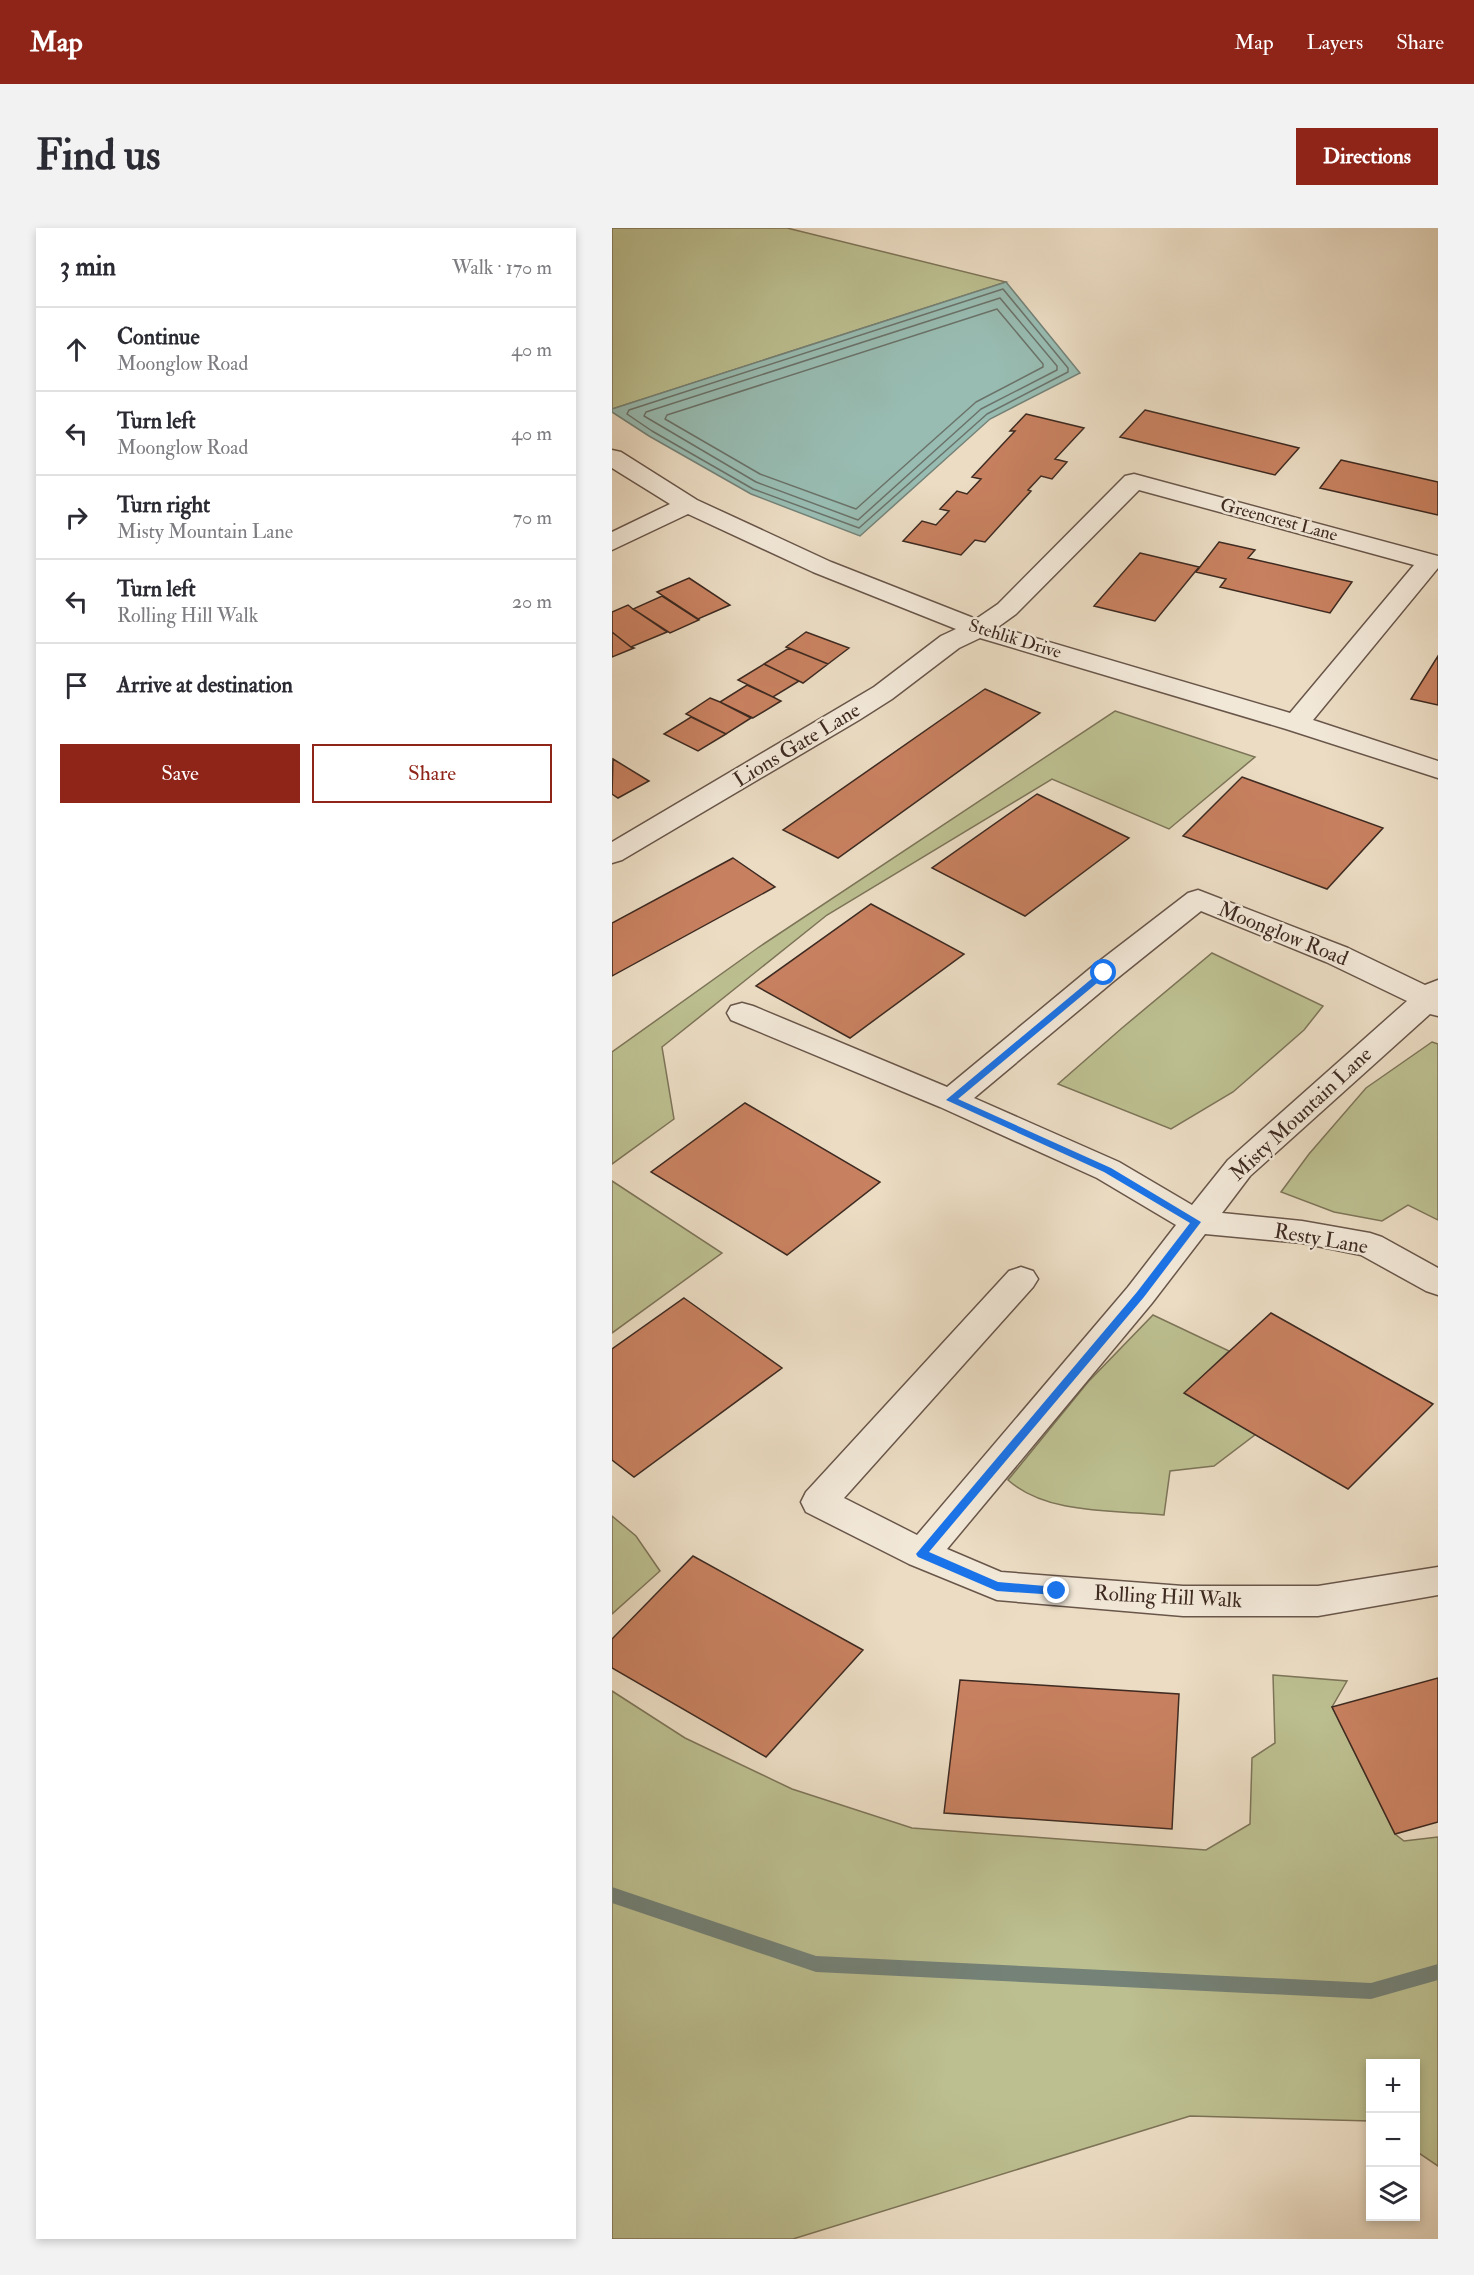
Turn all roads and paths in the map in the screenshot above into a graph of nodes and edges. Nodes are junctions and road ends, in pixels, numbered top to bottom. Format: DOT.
graph roads {
  1 [pos="612,457"];
  2 [pos="688,505"];
  3 [pos="612,542"];
  4 [pos="978,629"];
  5 [pos="1296,723"];
  6 [pos="1438,770"];
  7 [pos="612,854"];
  8 [pos="1434,998"];
  9 [pos="742,1013"];
  10 [pos="951,1100"];
  11 [pos="1196,1222"];
  12 [pos="1021,1279"];
  13 [pos="1438,1283"];
  14 [pos="922,1554"];
  15 [pos="1438,1581"];
  1 -- 2 [label="street, Stehlik Drive"];
  2 -- 3 [label="street"];
  2 -- 4 [label="street, Stehlik Drive"];
  4 -- 5 [label="street, Stehlik Drive"];
  4 -- 5 [label="street, Greencrest Lane"];
  4 -- 7 [label="street, Lions Gate Lane"];
  5 -- 6 [label="street, Stehlik Drive"];
  8 -- 10 [label="street, Moonglow Road"];
  8 -- 11 [label="street, Misty Mountain Lane"];
  9 -- 10 [label="street"];
  10 -- 11 [label="street"];
  11 -- 13 [label="street, Resty Lane"];
  11 -- 14 [label="street, Misty Mountain Lane"];
  12 -- 14 [label="street, Rolling Hill Walk"];
  14 -- 15 [label="street, Rolling Hill Walk"];
}
